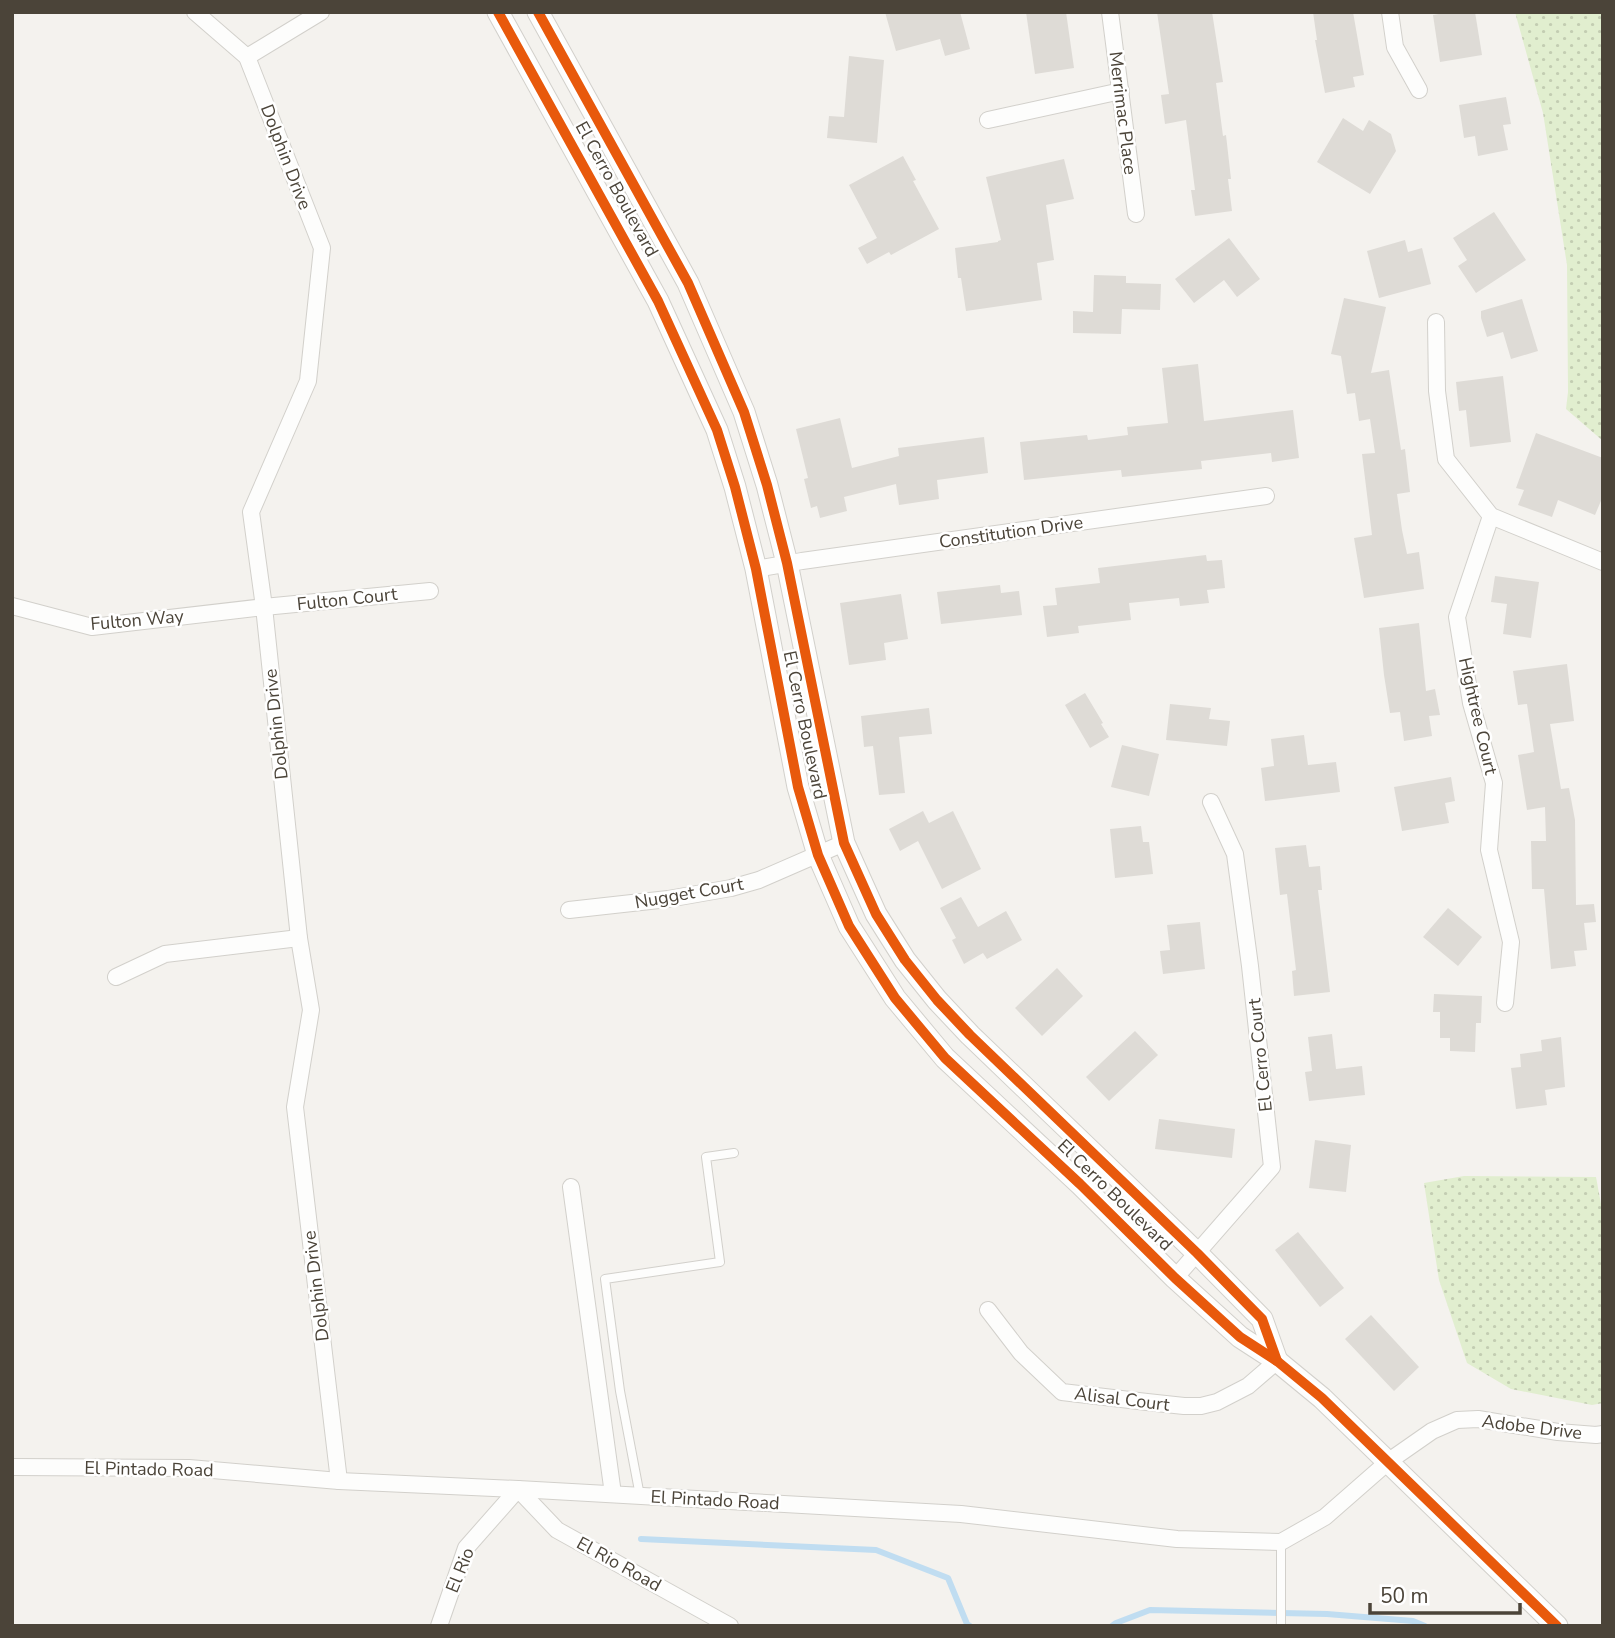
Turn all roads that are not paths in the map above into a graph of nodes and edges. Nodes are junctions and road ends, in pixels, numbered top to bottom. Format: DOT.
graph roads {
  1 [pos="195,12"];
  2 [pos="321,12"];
  3 [pos="498,12"];
  4 [pos="538,12"];
  5 [pos="1110,12"];
  6 [pos="1390,12"];
  7 [pos="247,57"];
  8 [pos="1419,90"];
  9 [pos="1121,92"];
  10 [pos="988,120"];
  11 [pos="1136,214"];
  12 [pos="1436,322"];
  13 [pos="1266,496"];
  14 [pos="1491,516"];
  15 [pos="1603,562"];
  16 [pos="787,563"];
  17 [pos="756,569"];
  18 [pos="430,591"];
  19 [pos="12,606"];
  20 [pos="264,607"];
  21 [pos="1212,802"];
  22 [pos="844,843"];
  23 [pos="818,855"];
  24 [pos="569,910"];
  25 [pos="299,938"];
  26 [pos="116,977"];
  27 [pos="1505,1003"];
  28 [pos="734,1153"];
  29 [pos="571,1187"];
  30 [pos="1198,1253"];
  31 [pos="1175,1278"];
  32 [pos="988,1310"];
  33 [pos="1278,1361"];
  34 [pos="1603,1434"];
  35 [pos="1389,1461"];
  36 [pos="12,1467"];
  37 [pos="339,1481"];
  38 [pos="518,1489"];
  39 [pos="613,1494"];
  40 [pos="640,1496"];
  41 [pos="1282,1542"];
  42 [pos="1280,1625"];
  43 [pos="439,1626"];
  44 [pos="730,1626"];
  45 [pos="1557,1626"];
  1 -- 7 [label="street, Dolphin Drive"];
  2 -- 7 [label="street"];
  3 -- 17 [label="street, El Cerro Boulevard"];
  4 -- 16 [label="street, El Cerro Boulevard"];
  5 -- 9 [label="street, Merrimac Place"];
  6 -- 8 [label="street"];
  7 -- 20 [label="street, Dolphin Drive"];
  9 -- 10 [label="street"];
  9 -- 11 [label="street, Merrimac Place"];
  12 -- 14 [label="street"];
  13 -- 16 [label="street, Constitution Drive"];
  14 -- 15 [label="street"];
  14 -- 27 [label="street, Hightree Court"];
  16 -- 17 [label="street, Constitution Drive"];
  16 -- 22 [label="street, El Cerro Boulevard"];
  17 -- 23 [label="street, El Cerro Boulevard"];
  18 -- 20 [label="street, Fulton Court"];
  19 -- 20 [label="street, Fulton Way"];
  20 -- 25 [label="street, Dolphin Drive"];
  21 -- 30 [label="street, El Cerro Court"];
  22 -- 23 [label="street, Nugget Court"];
  22 -- 30 [label="street, El Cerro Boulevard"];
  23 -- 24 [label="street, Nugget Court"];
  23 -- 31 [label="street, El Cerro Boulevard"];
  25 -- 26 [label="street"];
  25 -- 37 [label="street, Dolphin Drive"];
  28 -- 40 [label="lane"];
  29 -- 39 [label="street"];
  30 -- 31 [label="street, El Cerro Court"];
  30 -- 33 [label="street, El Cerro Boulevard"];
  31 -- 33 [label="street, El Cerro Boulevard"];
  32 -- 33 [label="street, Alisal Court"];
  33 -- 35 [label="street, El Cerro Boulevard"];
  34 -- 35 [label="street, Adobe Drive"];
  35 -- 41 [label="street"];
  35 -- 45 [label="street, El Cerro Boulevard"];
  36 -- 37 [label="street, El Pintado Road"];
  37 -- 38 [label="street, El Pintado Road"];
  38 -- 39 [label="street, El Pintado Road"];
  38 -- 43 [label="street, El Rio"];
  38 -- 44 [label="street, El Rio Road"];
  39 -- 40 [label="street, El Pintado Road"];
  40 -- 41 [label="street, El Pintado Road"];
  41 -- 42 [label="lane"];
}
